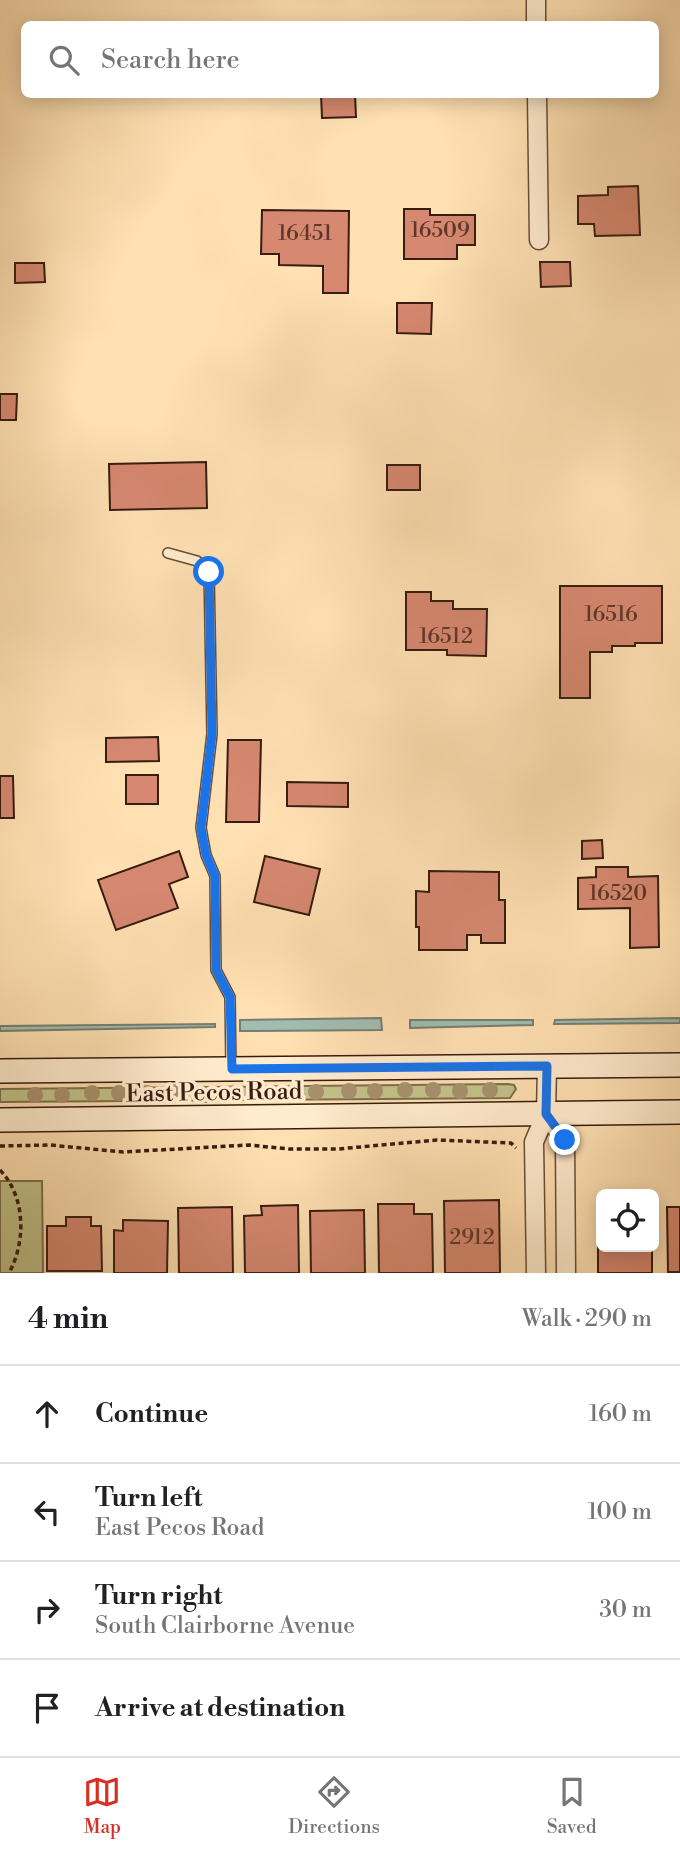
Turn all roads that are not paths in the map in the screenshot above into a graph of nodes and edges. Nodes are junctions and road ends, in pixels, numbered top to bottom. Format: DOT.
graph roads {
  1 [pos="536,0"];
  2 [pos="536,21"];
  3 [pos="537,98"];
  4 [pos="539,240"];
  5 [pos="168,553"];
  6 [pos="680,1065"];
  7 [pos="547,1066"];
  8 [pos="232,1069"];
  9 [pos="0,1072"];
  10 [pos="680,1112"];
  11 [pos="546,1114"];
  12 [pos="0,1120"];
  13 [pos="536,1273"];
  14 [pos="566,1273"];
  1 -- 2 [label="street"];
  3 -- 4 [label="street"];
  5 -- 8 [label="lane"];
  6 -- 7 [label="main road, East Pecos Road"];
  7 -- 8 [label="main road, East Pecos Road"];
  7 -- 11 [label="street"];
  8 -- 9 [label="main road, East Pecos Road"];
  10 -- 11 [label="main road, East Pecos Road"];
  11 -- 12 [label="main road, East Pecos Road"];
  11 -- 13 [label="street"];
  11 -- 14 [label="street"];
}
